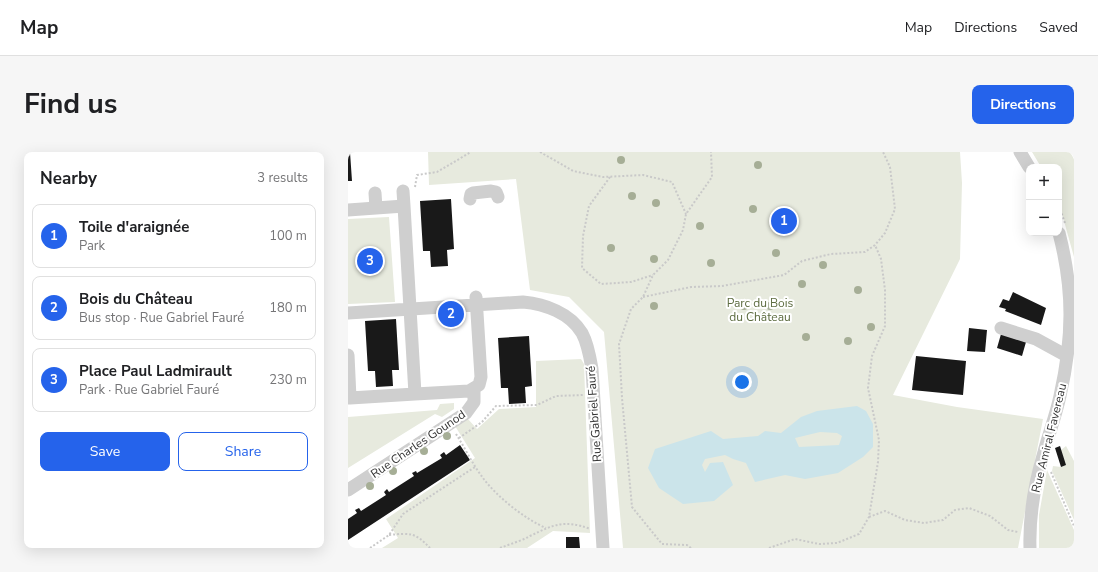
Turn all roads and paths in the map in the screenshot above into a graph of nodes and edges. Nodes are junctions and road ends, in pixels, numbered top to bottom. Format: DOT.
graph roads {
  1 [pos="471,152"];
  2 [pos="540,152"];
  3 [pos="711,152"];
  4 [pos="883,152"];
  5 [pos="1020,152"];
  6 [pos="1027,164"];
  7 [pos="610,177"];
  8 [pos="408,191"];
  9 [pos="375,193"];
  10 [pos="498,197"];
  11 [pos="470,199"];
  12 [pos="404,206"];
  13 [pos="376,208"];
  14 [pos="348,210"];
  15 [pos="686,214"];
  16 [pos="1059,236"];
  17 [pos="875,246"];
  18 [pos="653,275"];
  19 [pos="643,297"];
  20 [pos="476,301"];
  21 [pos="410,308"];
  22 [pos="348,312"];
  23 [pos="1001,328"];
  24 [pos="348,354"];
  25 [pos="1068,356"];
  26 [pos="474,389"];
  27 [pos="415,394"];
  28 [pos="594,395"];
  29 [pos="349,398"];
  30 [pos="450,423"];
  31 [pos="459,438"];
  32 [pos="476,466"];
  33 [pos="1051,472"];
  34 [pos="348,490"];
  35 [pos="869,517"];
  36 [pos="1074,526"];
  37 [pos="546,528"];
  38 [pos="1029,534"];
  39 [pos="390,535"];
  40 [pos="603,544"];
  41 [pos="668,544"];
  42 [pos="370,548"];
  43 [pos="430,548"];
  44 [pos="500,548"];
  45 [pos="666,548"];
  46 [pos="691,548"];
  47 [pos="769,548"];
  48 [pos="1030,548"];
  1 -- 8 [label="path"];
  2 -- 7 [label="path"];
  3 -- 15 [label="path"];
  4 -- 17 [label="path"];
  5 -- 6 [label="street"];
  7 -- 15 [label="path"];
  7 -- 18 [label="path"];
  8 -- 12 [label="street"];
  9 -- 13 [label="street"];
  10 -- 11 [label="street"];
  12 -- 13 [label="street"];
  12 -- 21 [label="street"];
  13 -- 14 [label="street"];
  15 -- 18 [label="path"];
  16 -- 25 [label="street, Rue Amiral Favereau"];
  17 -- 19 [label="path"];
  17 -- 35 [label="path"];
  18 -- 19 [label="path"];
  19 -- 41 [label="path"];
  20 -- 21 [label="street, Rue Gabriel Fauré"];
  20 -- 26 [label="street, Rue Charles Gounod"];
  20 -- 28 [label="street, Rue Gabriel Fauré"];
  21 -- 22 [label="street, Rue Gabriel Fauré"];
  21 -- 27 [label="street"];
  23 -- 25 [label="street"];
  24 -- 29 [label="street"];
  25 -- 38 [label="street, Rue Amiral Favereau"];
  26 -- 27 [label="street"];
  26 -- 30 [label="street, Rue Charles Gounod"];
  27 -- 29 [label="street"];
  28 -- 31 [label="path"];
  28 -- 40 [label="street, Rue Gabriel Fauré"];
  30 -- 31 [label="path"];
  30 -- 34 [label="street, Rue Charles Gounod"];
  31 -- 32 [label="path"];
  32 -- 37 [label="path"];
  32 -- 39 [label="path"];
  33 -- 36 [label="path"];
  35 -- 38 [label="path"];
  35 -- 47 [label="path"];
  37 -- 40 [label="path"];
  37 -- 44 [label="path"];
  38 -- 48 [label="street, Rue Amiral Favereau"];
  39 -- 42 [label="path"];
  39 -- 43 [label="path"];
  41 -- 45 [label="path"];
  41 -- 46 [label="path"];
}
